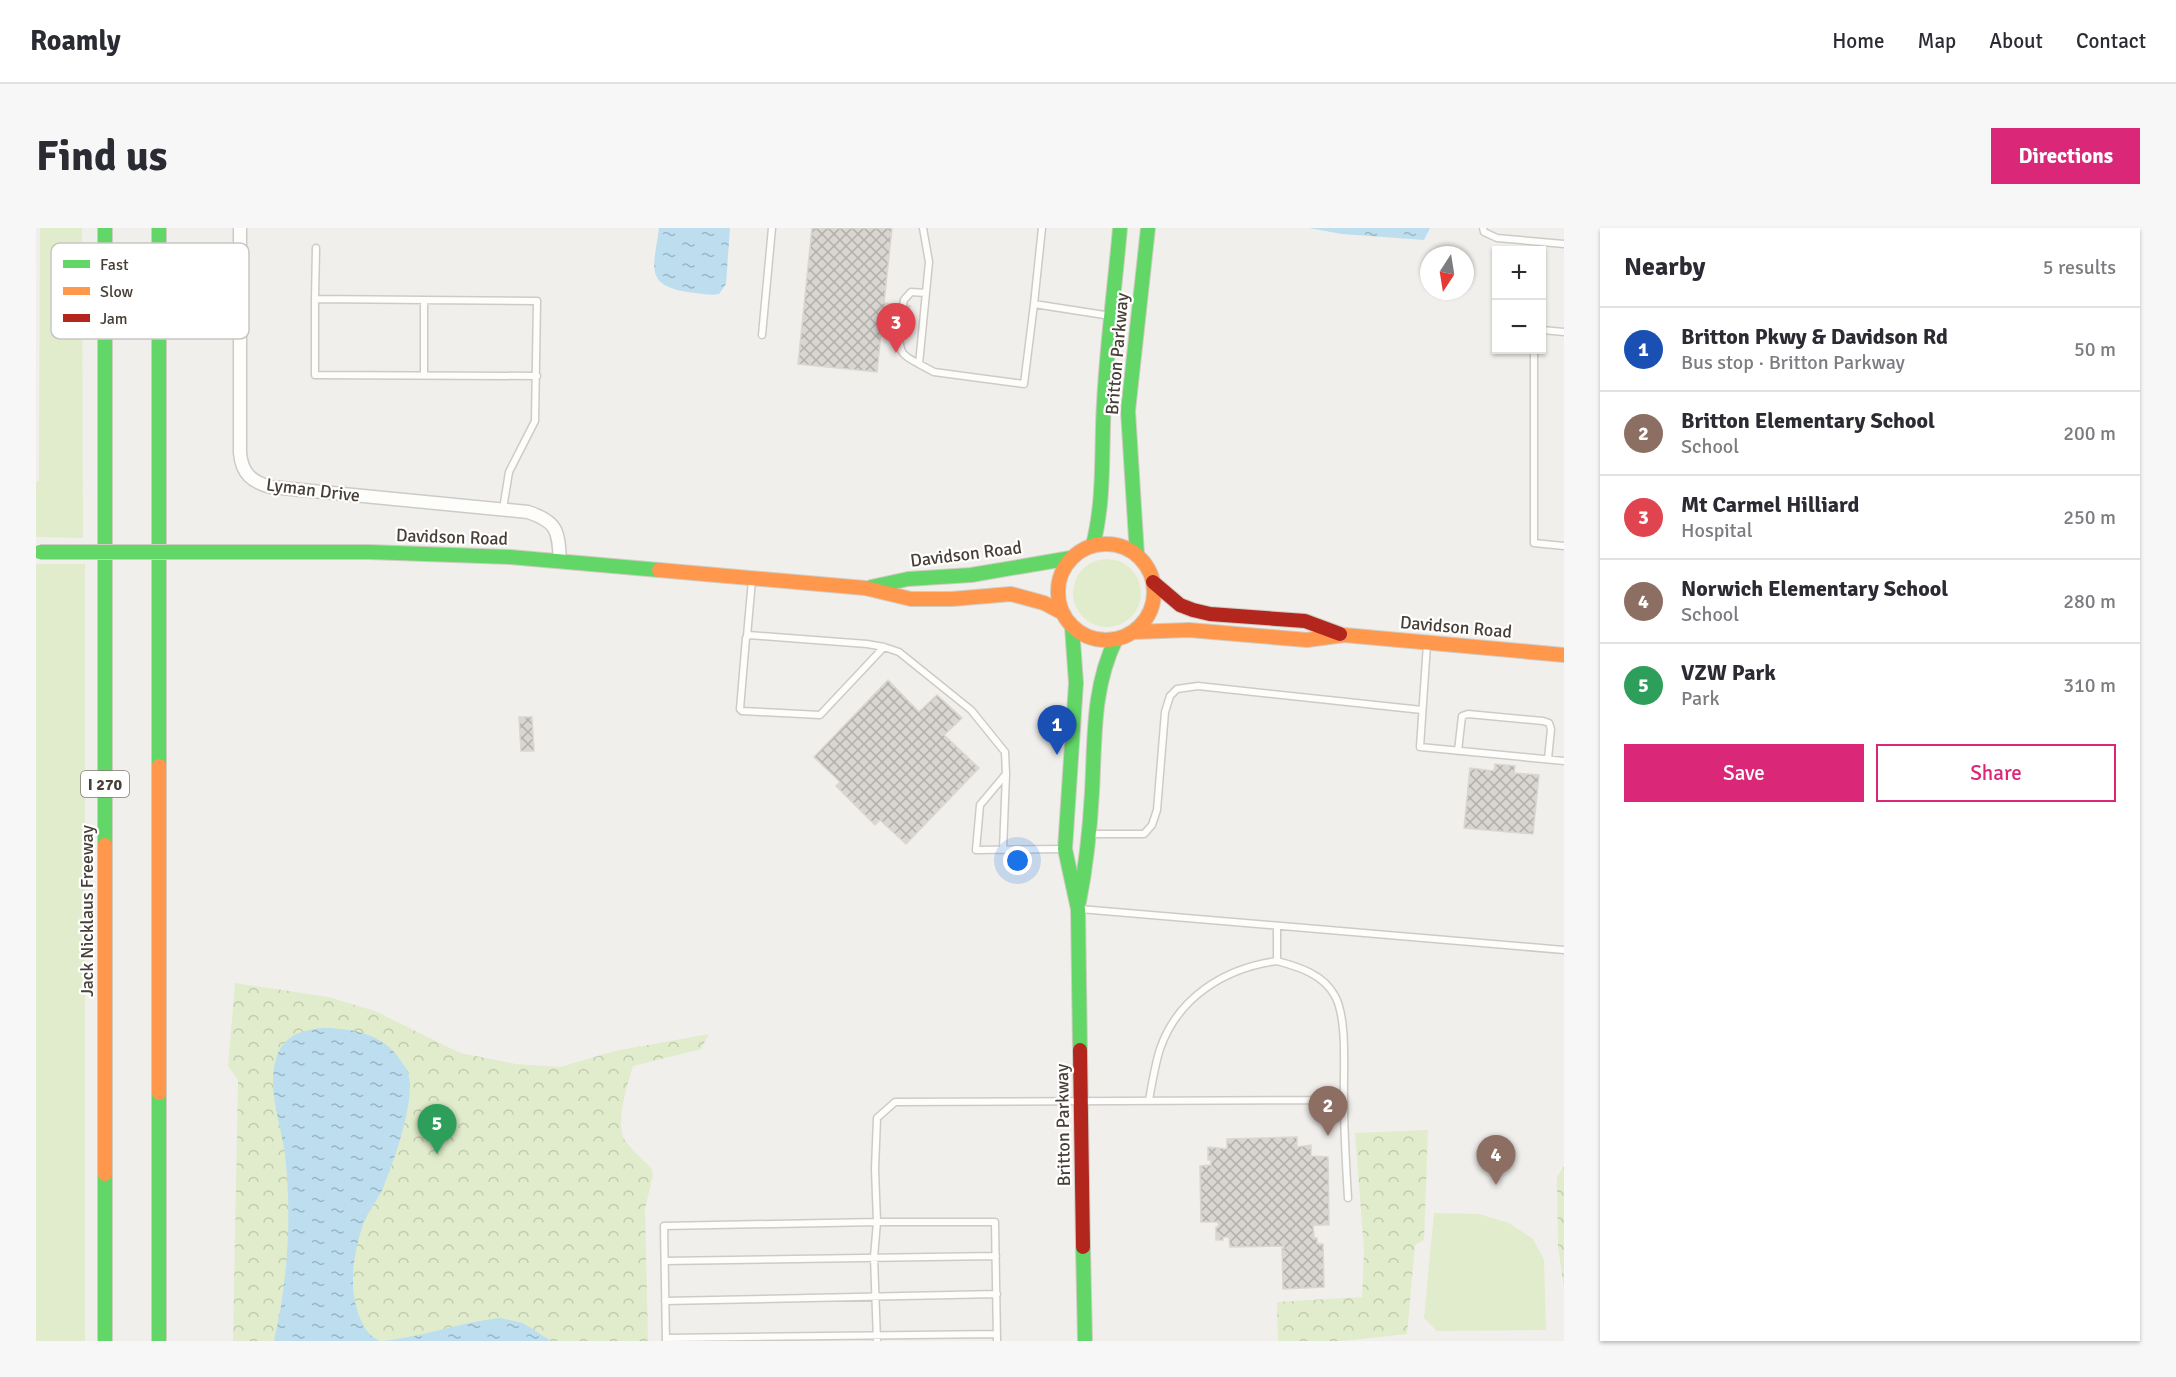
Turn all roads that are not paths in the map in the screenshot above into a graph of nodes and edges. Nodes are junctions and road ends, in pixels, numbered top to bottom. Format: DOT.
graph roads {
  1 [pos="772,228"];
  2 [pos="923,228"];
  3 [pos="1042,228"];
  4 [pos="1120,228"];
  5 [pos="1148,228"];
  6 [pos="1482,228"];
  7 [pos="1564,244"];
  8 [pos="316,248"];
  9 [pos="926,293"];
  10 [pos="315,299"];
  11 [pos="424,300"];
  12 [pos="1034,304"];
  13 [pos="903,305"];
  14 [pos="1112,316"];
  15 [pos="1546,330"];
  16 [pos="1564,332"];
  17 [pos="762,335"];
  18 [pos="899,335"];
  19 [pos="105,339"];
  20 [pos="159,339"];
  21 [pos="240,339"];
  22 [pos="1533,354"];
  23 [pos="919,364"];
  24 [pos="424,375"];
  25 [pos="537,376"];
  26 [pos="503,510"];
  27 [pos="1093,545"];
  28 [pos="1564,546"];
  29 [pos="38,552"];
  30 [pos="1137,555"];
  31 [pos="1071,558"];
  32 [pos="560,560"];
  33 [pos="752,577"];
  34 [pos="1153,582"];
  35 [pos="865,588"];
  36 [pos="1061,612"];
  37 [pos="1072,627"];
  38 [pos="1134,632"];
  39 [pos="1344,635"];
  40 [pos="747,636"];
  41 [pos="1116,639"];
  42 [pos="1427,643"];
  43 [pos="884,647"];
  44 [pos="1564,655"];
  45 [pos="1422,710"];
  46 [pos="1458,751"];
  47 [pos="1548,759"];
  48 [pos="1564,761"];
  49 [pos="1006,774"];
  50 [pos="1090,834"];
  51 [pos="1065,849"];
  52 [pos="1003,850"];
  53 [pos="1078,909"];
  54 [pos="1277,926"];
  55 [pos="1564,950"];
  56 [pos="1277,961"];
  57 [pos="1149,1100"];
  58 [pos="1344,1100"];
  59 [pos="1081,1102"];
  60 [pos="1348,1198"];
  61 [pos="877,1222"];
  62 [pos="996,1256"];
  63 [pos="874,1257"];
  64 [pos="664,1261"];
  65 [pos="997,1294"];
  66 [pos="874,1297"];
  67 [pos="665,1301"];
  68 [pos="877,1338"];
  69 [pos="997,1338"];
  70 [pos="666,1339"];
  71 [pos="105,1341"];
  72 [pos="159,1341"];
  73 [pos="1085,1341"];
  1 -- 17 [label="lane"];
  2 -- 9 [label="lane"];
  3 -- 12 [label="lane"];
  4 -- 14 [label="main road, Britton Parkway"];
  5 -- 30 [label="main road, Britton Parkway"];
  6 -- 7 [label="lane"];
  8 -- 10 [label="lane"];
  9 -- 13 [label="lane"];
  9 -- 23 [label="lane"];
  10 -- 11 [label="lane"];
  10 -- 24 [label="lane"];
  11 -- 24 [label="lane"];
  11 -- 25 [label="lane"];
  12 -- 14 [label="lane"];
  12 -- 23 [label="lane"];
  14 -- 27 [label="main road, Britton Parkway"];
  15 -- 16 [label="lane"];
  18 -- 23 [label="lane"];
  19 -- 71 [label="main road, Jack Nicklaus Freeway / I 270"];
  20 -- 72 [label="main road"];
  21 -- 26 [label="street, Lyman Drive"];
  22 -- 28 [label="lane"];
  24 -- 25 [label="lane"];
  25 -- 26 [label="lane"];
  26 -- 32 [label="street, Lyman Drive"];
  27 -- 30 [label="main road"];
  27 -- 31 [label="main road"];
  29 -- 32 [label="main road, Davidson Road, bridge"];
  30 -- 34 [label="main road"];
  31 -- 35 [label="main road, Davidson Road"];
  31 -- 36 [label="main road"];
  32 -- 33 [label="main road, Davidson Road"];
  33 -- 35 [label="main road, Davidson Road"];
  33 -- 40 [label="lane"];
  34 -- 38 [label="main road"];
  34 -- 39 [label="main road, Davidson Road"];
  35 -- 36 [label="main road, Davidson Road"];
  36 -- 37 [label="main road"];
  37 -- 41 [label="main road"];
  37 -- 51 [label="main road, Britton Parkway"];
  38 -- 39 [label="main road, Davidson Road"];
  38 -- 41 [label="main road"];
  39 -- 42 [label="main road, Davidson Road"];
  40 -- 43 [label="lane"];
  40 -- 43 [label="lane"];
  41 -- 50 [label="main road, Britton Parkway"];
  42 -- 44 [label="main road, Davidson Road"];
  42 -- 45 [label="lane"];
  43 -- 49 [label="lane"];
  45 -- 46 [label="lane"];
  45 -- 50 [label="lane"];
  46 -- 47 [label="lane"];
  46 -- 47 [label="lane"];
  47 -- 48 [label="lane"];
  49 -- 52 [label="lane"];
  49 -- 52 [label="lane"];
  50 -- 53 [label="main road, Britton Parkway"];
  51 -- 52 [label="lane"];
  51 -- 53 [label="main road, Britton Parkway"];
  53 -- 54 [label="lane"];
  53 -- 59 [label="main road, Britton Parkway"];
  54 -- 55 [label="lane"];
  54 -- 56 [label="lane"];
  56 -- 57 [label="lane"];
  56 -- 58 [label="lane"];
  57 -- 58 [label="lane"];
  57 -- 59 [label="lane"];
  58 -- 60 [label="lane"];
  59 -- 61 [label="lane"];
  59 -- 73 [label="main road, Britton Parkway"];
  61 -- 62 [label="lane"];
  61 -- 63 [label="lane"];
  61 -- 64 [label="lane"];
  62 -- 63 [label="lane"];
  62 -- 65 [label="lane"];
  63 -- 64 [label="lane"];
  63 -- 66 [label="lane"];
  64 -- 67 [label="lane"];
  65 -- 66 [label="lane"];
  65 -- 69 [label="lane"];
  66 -- 67 [label="lane"];
  66 -- 68 [label="lane"];
  67 -- 70 [label="lane"];
  68 -- 69 [label="lane"];
  68 -- 70 [label="lane"];
}
